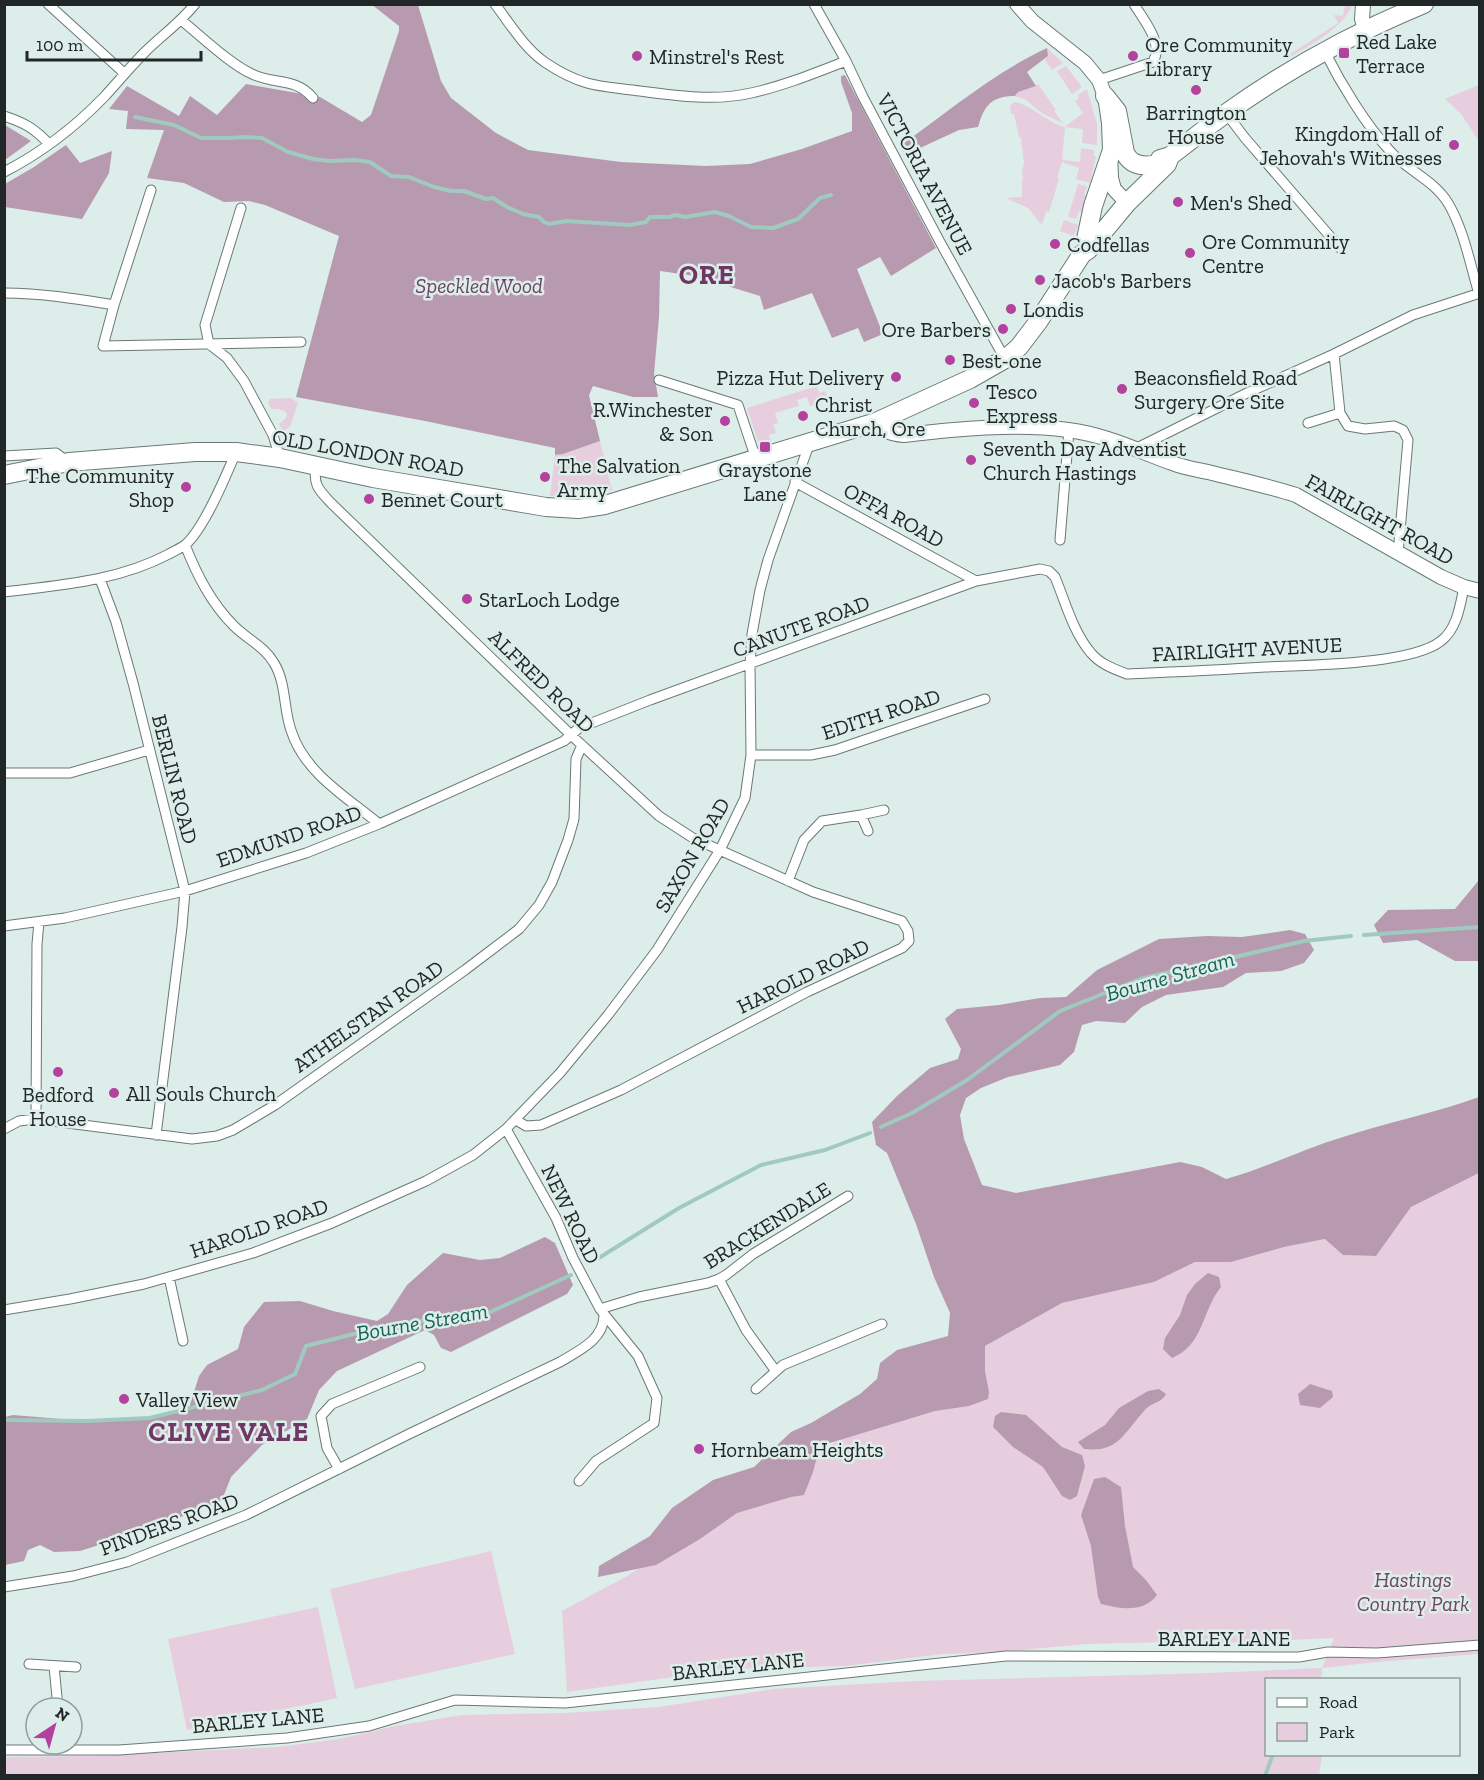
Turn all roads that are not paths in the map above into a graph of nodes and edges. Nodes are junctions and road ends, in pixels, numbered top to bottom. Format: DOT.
graph roads {
  1 [pos="48,4"];
  2 [pos="195,4"];
  3 [pos="495,4"];
  4 [pos="814,4"];
  5 [pos="1017,4"];
  6 [pos="1134,4"];
  7 [pos="1364,4"];
  8 [pos="1424,4"];
  9 [pos="181,20"];
  10 [pos="1365,30"];
  11 [pos="1325,52"];
  12 [pos="846,61"];
  13 [pos="124,73"];
  14 [pos="1102,88"];
  15 [pos="313,98"];
  16 [pos="1226,113"];
  17 [pos="4,116"];
  18 [pos="49,144"];
  19 [pos="1111,153"];
  20 [pos="1170,156"];
  21 [pos="1153,165"];
  22 [pos="4,172"];
  23 [pos="151,190"];
  24 [pos="1124,200"];
  25 [pos="241,208"];
  26 [pos="1084,247"];
  27 [pos="1341,249"];
  28 [pos="4,293"];
  29 [pos="1479,294"];
  30 [pos="114,305"];
  31 [pos="301,342"];
  32 [pos="209,344"];
  33 [pos="1334,354"];
  34 [pos="1005,359"];
  35 [pos="659,380"];
  36 [pos="1340,413"];
  37 [pos="876,422"];
  38 [pos="1308,423"];
  39 [pos="1069,430"];
  40 [pos="810,441"];
  41 [pos="1137,448"];
  42 [pos="236,452"];
  43 [pos="4,456"];
  44 [pos="280,458"];
  45 [pos="756,459"];
  46 [pos="69,462"];
  47 [pos="316,465"];
  48 [pos="4,475"];
  49 [pos="795,482"];
  50 [pos="1060,540"];
  51 [pos="186,545"];
  52 [pos="1398,554"];
  53 [pos="1049,571"];
  54 [pos="100,579"];
  55 [pos="976,580"];
  56 [pos="1464,587"];
  57 [pos="1479,591"];
  58 [pos="4,592"];
  59 [pos="750,664"];
  60 [pos="985,699"];
  61 [pos="571,735"];
  62 [pos="582,745"];
  63 [pos="149,750"];
  64 [pos="751,755"];
  65 [pos="4,773"];
  66 [pos="884,810"];
  67 [pos="861,815"];
  68 [pos="380,824"];
  69 [pos="868,831"];
  70 [pos="720,850"];
  71 [pos="788,881"];
  72 [pos="185,891"];
  73 [pos="39,922"];
  74 [pos="4,926"];
  75 [pos="36,1119"];
  76 [pos="516,1120"];
  77 [pos="4,1129"];
  78 [pos="506,1129"];
  79 [pos="156,1135"];
  80 [pos="848,1196"];
  81 [pos="169,1277"];
  82 [pos="719,1279"];
  83 [pos="4,1310"];
  84 [pos="602,1312"];
  85 [pos="882,1324"];
  86 [pos="183,1341"];
  87 [pos="420,1367"];
  88 [pos="775,1370"];
  89 [pos="756,1389"];
  90 [pos="339,1469"];
  91 [pos="579,1481"];
  92 [pos="4,1587"];
  93 [pos="1479,1645"];
  94 [pos="29,1664"];
  95 [pos="54,1665"];
  96 [pos="76,1667"];
  97 [pos="57,1696"];
  98 [pos="84,1748"];
  99 [pos="24,1749"];
  100 [pos="4,1750"];
  1 -- 13 [label="street"];
  2 -- 9 [label="street"];
  3 -- 12 [label="street"];
  4 -- 12 [label="street, VICTORIA AVENUE"];
  5 -- 14 [label="street"];
  6 -- 14 [label="street"];
  7 -- 10 [label="street"];
  8 -- 10 [label="highway"];
  9 -- 13 [label="street"];
  9 -- 15 [label="street"];
  10 -- 11 [label="highway"];
  11 -- 16 [label="highway"];
  11 -- 29 [label="street"];
  12 -- 34 [label="street, VICTORIA AVENUE"];
  13 -- 18 [label="street"];
  14 -- 19 [label="street"];
  14 -- 21 [label="highway"];
  16 -- 20 [label="highway"];
  16 -- 27 [label="street"];
  17 -- 18 [label="street"];
  18 -- 22 [label="street"];
  19 -- 24 [label="street"];
  19 -- 26 [label="highway"];
  20 -- 21 [label="highway"];
  20 -- 24 [label="highway, OLD LONDON ROAD"];
  21 -- 24 [label="highway"];
  23 -- 30 [label="street"];
  24 -- 26 [label="highway, OLD LONDON ROAD"];
  25 -- 32 [label="street"];
  26 -- 34 [label="highway, OLD LONDON ROAD"];
  28 -- 30 [label="street"];
  29 -- 33 [label="street"];
  30 -- 32 [label="street"];
  31 -- 32 [label="street"];
  32 -- 44 [label="street"];
  33 -- 36 [label="street"];
  33 -- 41 [label="street"];
  34 -- 37 [label="highway, OLD LONDON ROAD"];
  35 -- 45 [label="street"];
  36 -- 38 [label="street"];
  36 -- 52 [label="street"];
  37 -- 39 [label="street, FAIRLIGHT ROAD"];
  37 -- 40 [label="highway, OLD LONDON ROAD"];
  39 -- 41 [label="street, FAIRLIGHT ROAD"];
  39 -- 50 [label="street"];
  40 -- 45 [label="highway, OLD LONDON ROAD"];
  40 -- 49 [label="street, SAXON ROAD"];
  41 -- 52 [label="street, FAIRLIGHT ROAD"];
  42 -- 44 [label="highway, OLD LONDON ROAD"];
  42 -- 46 [label="highway, OLD LONDON ROAD"];
  42 -- 51 [label="street"];
  43 -- 46 [label="street, OLD LONDON ROAD"];
  44 -- 47 [label="highway, OLD LONDON ROAD"];
  45 -- 47 [label="highway, OLD LONDON ROAD"];
  46 -- 48 [label="highway, OLD LONDON ROAD"];
  47 -- 61 [label="street, ALFRED ROAD"];
  49 -- 55 [label="street, OFFA ROAD"];
  49 -- 59 [label="street, SAXON ROAD"];
  51 -- 54 [label="street"];
  51 -- 68 [label="street"];
  52 -- 56 [label="street, FAIRLIGHT ROAD"];
  53 -- 55 [label="street, CANUTE ROAD"];
  53 -- 56 [label="street, FAIRLIGHT AVENUE"];
  54 -- 58 [label="street"];
  54 -- 63 [label="street, BERLIN ROAD"];
  55 -- 59 [label="street, CANUTE ROAD"];
  56 -- 57 [label="street, FAIRLIGHT ROAD"];
  59 -- 61 [label="street, CANUTE ROAD"];
  59 -- 64 [label="street, SAXON ROAD"];
  60 -- 64 [label="street, EDITH ROAD"];
  61 -- 62 [label="street, ALFRED ROAD"];
  61 -- 68 [label="street, EDMUND ROAD"];
  62 -- 70 [label="street, ALFRED ROAD"];
  62 -- 79 [label="street, ATHELSTAN ROAD"];
  63 -- 65 [label="street"];
  63 -- 72 [label="street, BERLIN ROAD"];
  64 -- 70 [label="street, SAXON ROAD"];
  66 -- 67 [label="street"];
  67 -- 69 [label="street"];
  67 -- 71 [label="street"];
  68 -- 72 [label="street, EDMUND ROAD"];
  70 -- 71 [label="street, HAROLD ROAD"];
  70 -- 76 [label="street, SAXON ROAD"];
  71 -- 76 [label="street, HAROLD ROAD"];
  72 -- 73 [label="street, EDMUND ROAD"];
  72 -- 79 [label="street, BERLIN ROAD"];
  73 -- 74 [label="street, EDMUND ROAD"];
  73 -- 75 [label="street"];
  75 -- 77 [label="street, ATHELSTAN ROAD"];
  75 -- 79 [label="street, ATHELSTAN ROAD"];
  76 -- 78 [label="street, SAXON ROAD"];
  78 -- 81 [label="street, HAROLD ROAD"];
  78 -- 84 [label="street, NEW ROAD"];
  80 -- 82 [label="street, BRACKENDALE"];
  81 -- 83 [label="street, HAROLD ROAD"];
  81 -- 86 [label="street"];
  82 -- 84 [label="street, BRACKENDALE"];
  82 -- 88 [label="street"];
  84 -- 90 [label="street, PINDERS ROAD"];
  84 -- 91 [label="street, NEW ROAD"];
  85 -- 88 [label="street"];
  87 -- 90 [label="street"];
  88 -- 89 [label="street"];
  90 -- 92 [label="street, PINDERS ROAD"];
  93 -- 98 [label="street, BARLEY LANE"];
  94 -- 95 [label="street"];
  95 -- 96 [label="street"];
  95 -- 97 [label="street"];
  99 -- 100 [label="street, BARLEY LANE"];
}
